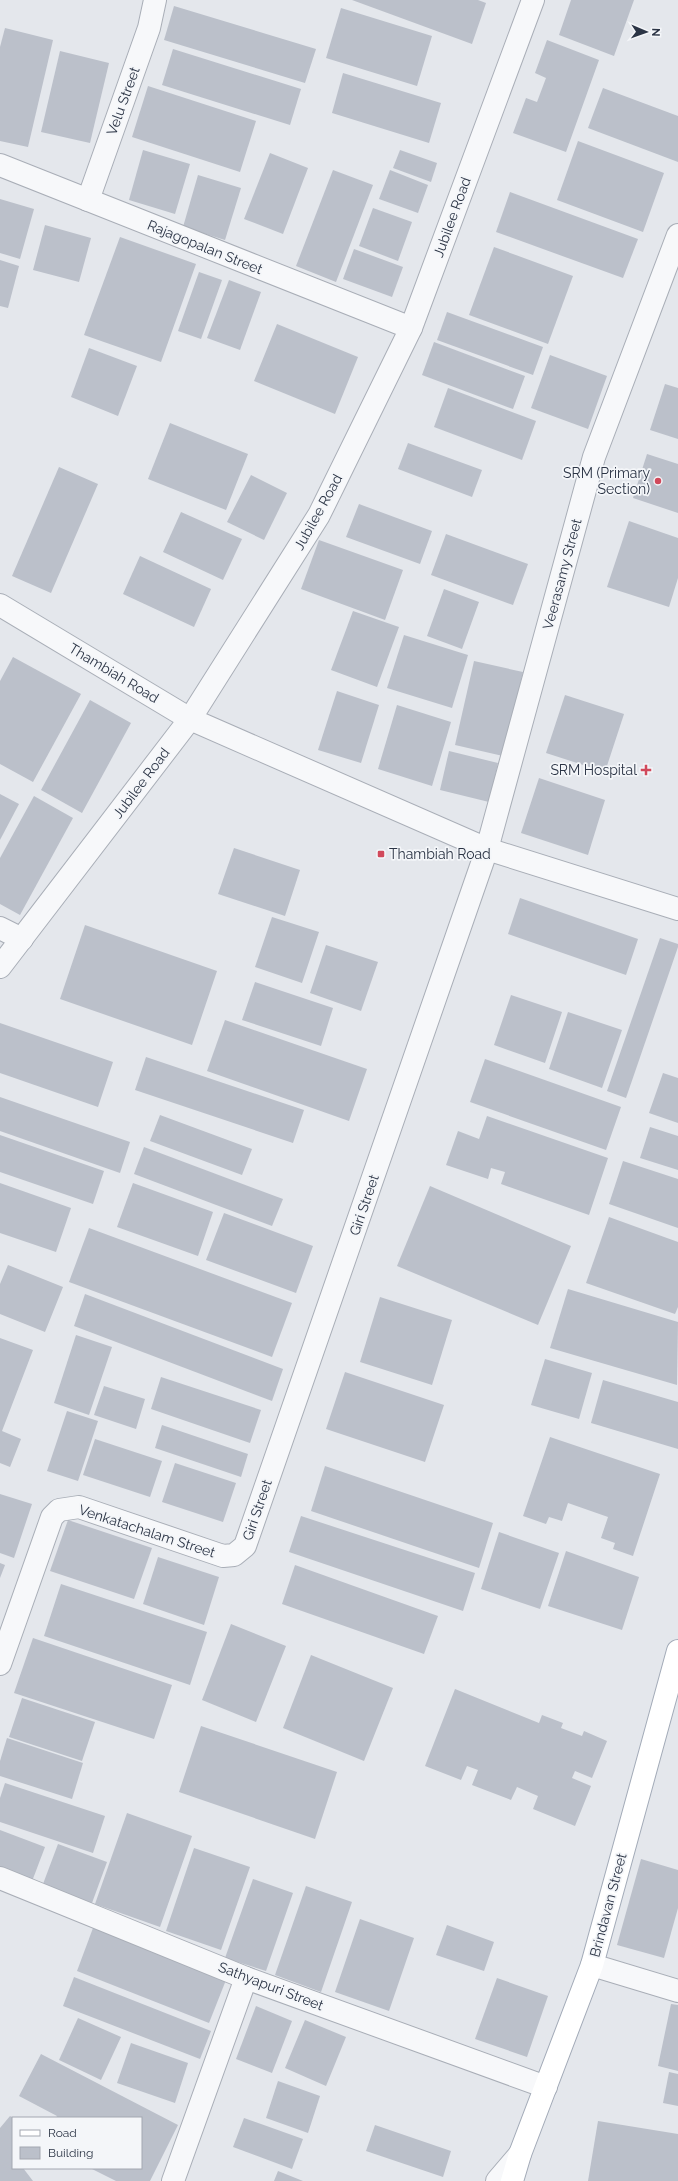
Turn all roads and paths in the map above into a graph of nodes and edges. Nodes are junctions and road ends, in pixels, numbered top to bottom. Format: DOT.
graph roads {
  1 [pos="156,0"];
  2 [pos="533,0"];
  3 [pos="0,165"];
  4 [pos="88,200"];
  5 [pos="678,235"];
  6 [pos="411,328"];
  7 [pos="0,605"];
  8 [pos="190,719"];
  9 [pos="487,849"];
  10 [pos="678,909"];
  11 [pos="0,928"];
  12 [pos="22,939"];
  13 [pos="0,967"];
  14 [pos="234,1555"];
  15 [pos="678,1651"];
  16 [pos="0,1664"];
  17 [pos="674,1684"];
  18 [pos="0,1878"];
  19 [pos="592,1965"];
  20 [pos="246,1978"];
  21 [pos="678,1991"];
  22 [pos="546,2087"];
  23 [pos="520,2154"];
  24 [pos="172,2181"];
  25 [pos="497,2181"];
  26 [pos="512,2181"];
  27 [pos="523,2181"];
  1 -- 4 [label="street, Velu Street"];
  2 -- 6 [label="street, Jubilee Road"];
  3 -- 4 [label="street, Rajagopalan Street"];
  4 -- 6 [label="street, Rajagopalan Street"];
  5 -- 9 [label="street, Veerasamy Street"];
  6 -- 8 [label="street, Jubilee Road"];
  7 -- 8 [label="street, Thambiah Road"];
  8 -- 9 [label="street, Thambiah Road"];
  8 -- 12 [label="street, Jubilee Road"];
  9 -- 10 [label="street, Thambiah Road"];
  9 -- 14 [label="street, Giri Street"];
  11 -- 12 [label="street"];
  12 -- 13 [label="street, Jubilee Road"];
  14 -- 16 [label="street, Venkatachalam Street"];
  15 -- 17 [label="main road, Brindavan Street"];
  17 -- 19 [label="main road, Brindavan Street"];
  18 -- 20 [label="street, Sathyapuri Street"];
  19 -- 21 [label="street"];
  19 -- 22 [label="main road, Brindavan Street"];
  20 -- 22 [label="street, Sathyapuri Street"];
  20 -- 24 [label="street"];
  22 -- 23 [label="main road, Brindavan Street"];
  23 -- 25 [label="street"];
  23 -- 26 [label="main road, Brindavan Street"];
  23 -- 27 [label="street"];
}
